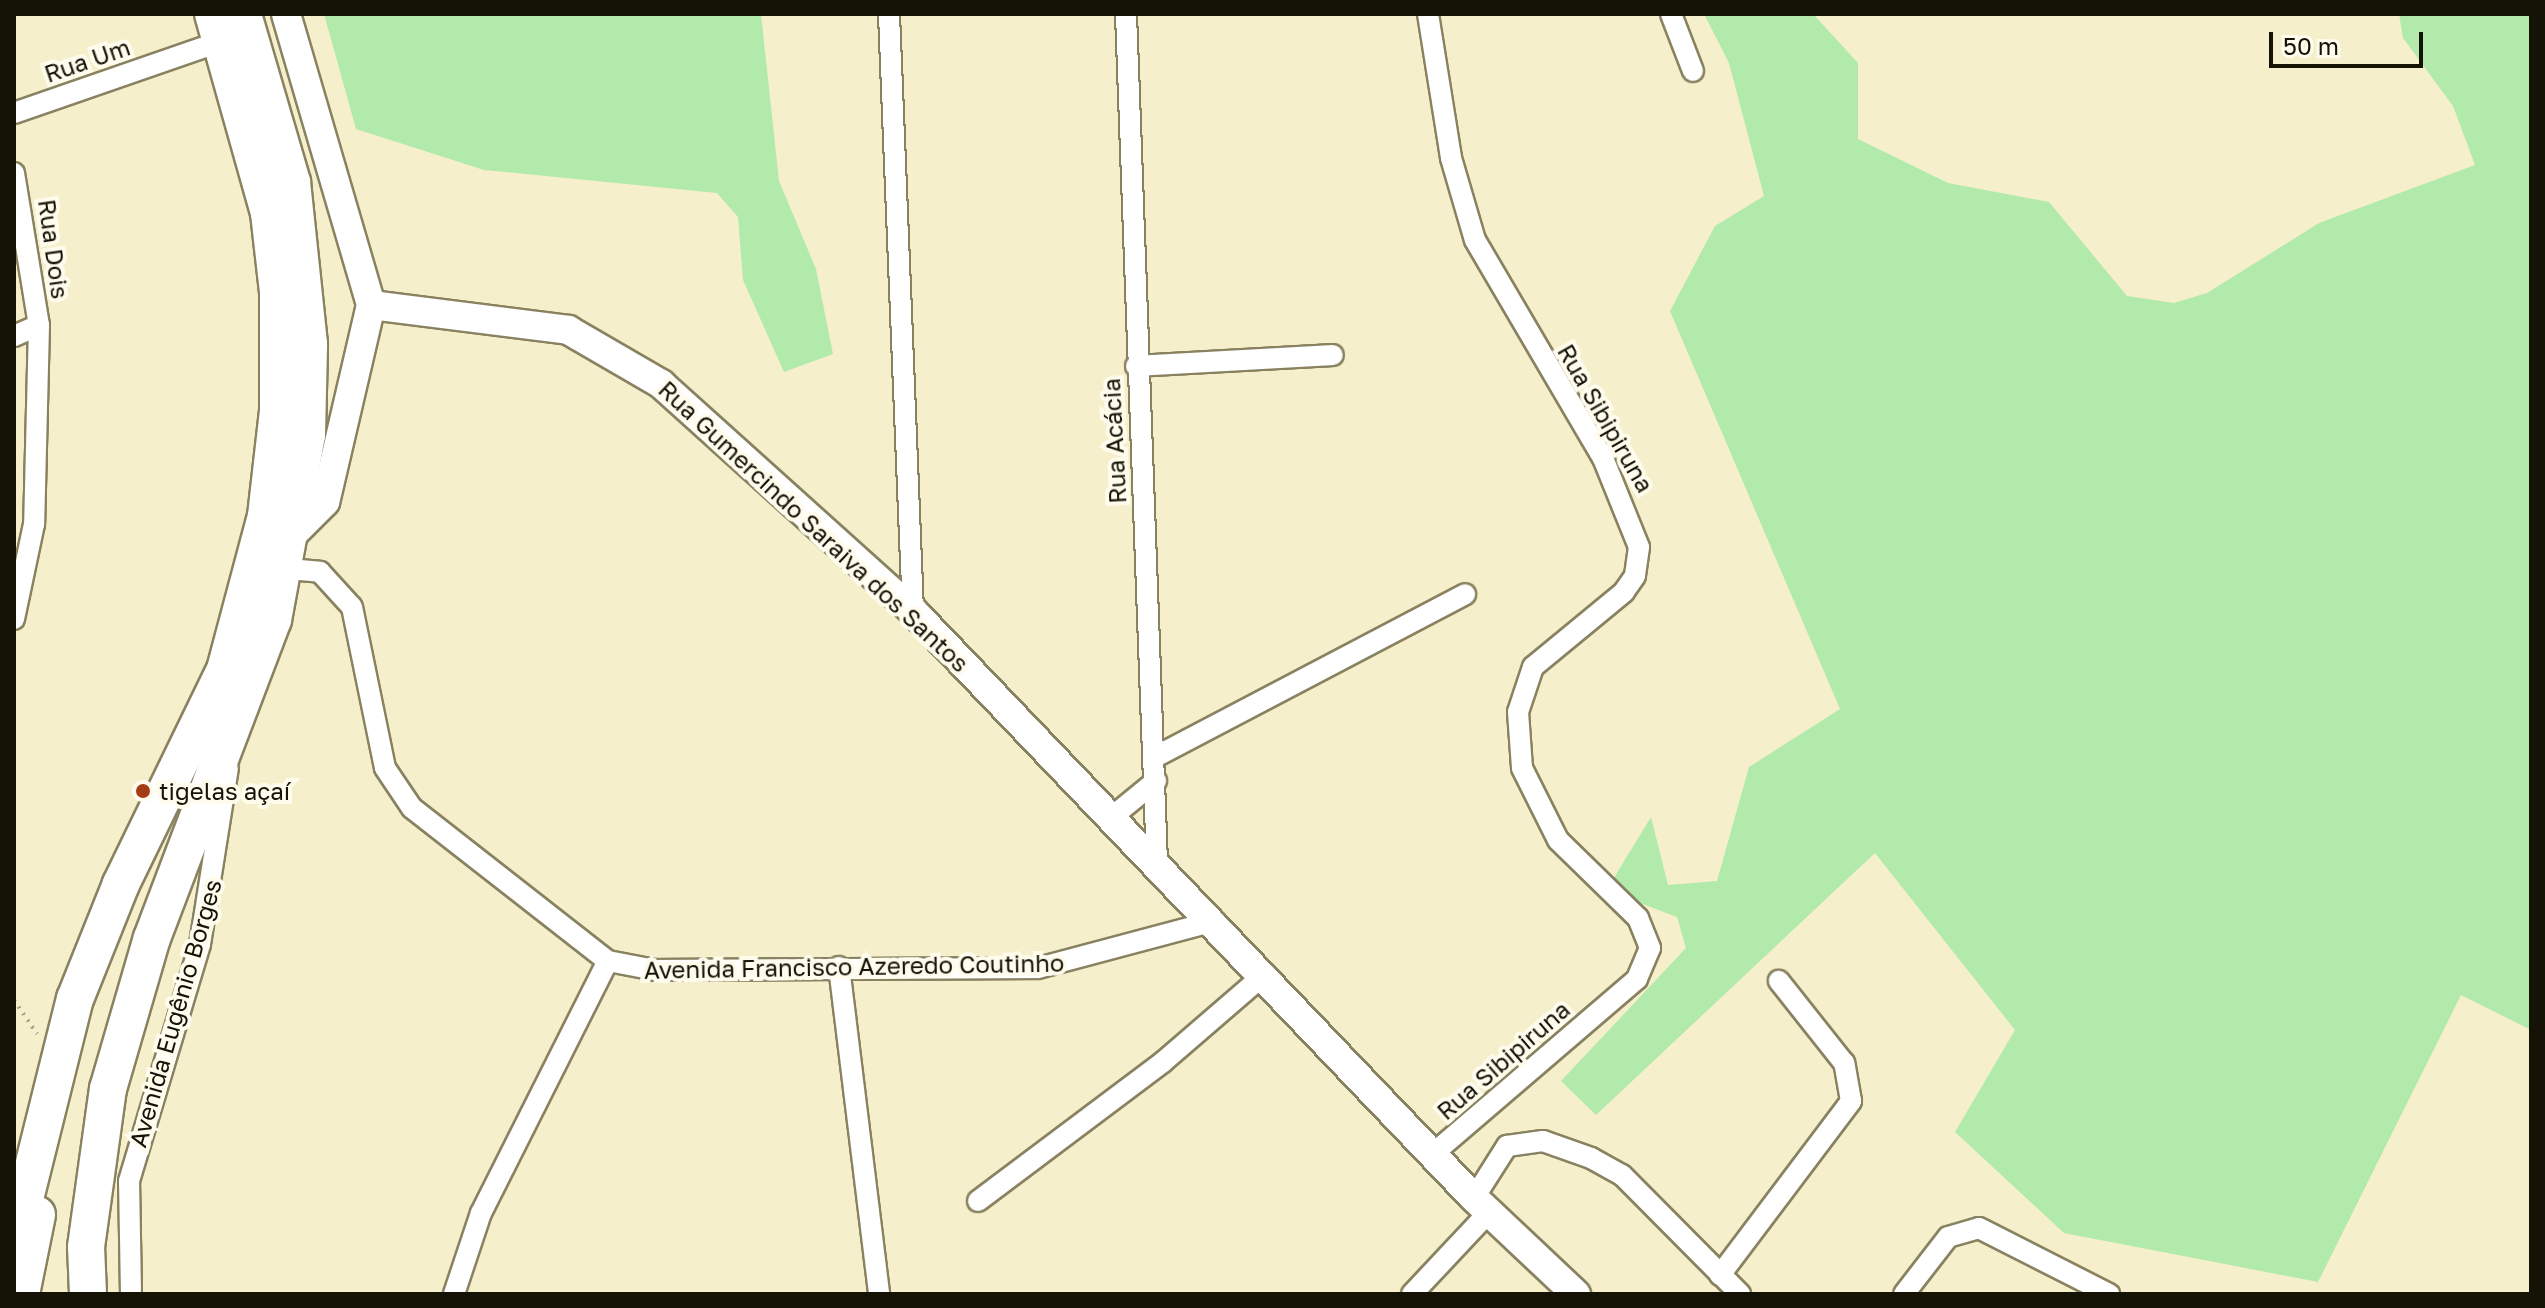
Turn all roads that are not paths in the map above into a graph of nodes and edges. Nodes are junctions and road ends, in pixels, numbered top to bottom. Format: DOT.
graph roads {
  1 [pos="286,14"];
  2 [pos="889,14"];
  3 [pos="1126,14"];
  4 [pos="1428,14"];
  5 [pos="1671,14"];
  6 [pos="226,23"];
  7 [pos="1693,71"];
  8 [pos="14,113"];
  9 [pos="15,181"];
  10 [pos="371,305"];
  11 [pos="39,325"];
  12 [pos="14,336"];
  13 [pos="1333,355"];
  14 [pos="1136,366"];
  15 [pos="290,551"];
  16 [pos="1465,594"];
  17 [pos="913,611"];
  18 [pos="14,619"];
  19 [pos="231,733"];
  20 [pos="1157,756"];
  21 [pos="1156,781"];
  22 [pos="1112,817"];
  23 [pos="1157,865"];
  24 [pos="1215,921"];
  25 [pos="608,961"];
  26 [pos="88,967"];
  27 [pos="839,967"];
  28 [pos="1265,974"];
  29 [pos="1779,981"];
  30 [pos="108,1089"];
  31 [pos="1432,1155"];
  32 [pos="978,1201"];
  33 [pos="1481,1205"];
  34 [pos="14,1243"];
  35 [pos="1720,1275"];
  36 [pos="1574,1293"];
  37 [pos="21,1294"];
  38 [pos="75,1294"];
  39 [pos="88,1294"];
  40 [pos="131,1294"];
  41 [pos="454,1294"];
  42 [pos="879,1294"];
  43 [pos="1412,1294"];
  44 [pos="1740,1294"];
  45 [pos="1904,1294"];
  46 [pos="2108,1294"];
  1 -- 10 [label="main road"];
  2 -- 17 [label="street"];
  3 -- 14 [label="street, Rua Acácia"];
  4 -- 31 [label="street, Rua Sibipiruna"];
  5 -- 7 [label="street"];
  6 -- 8 [label="street, Rua Um"];
  6 -- 15 [label="highway"];
  6 -- 26 [label="highway"];
  9 -- 11 [label="street, Rua Dois"];
  10 -- 15 [label="main road"];
  10 -- 17 [label="main road, Rua Gumercindo Saraiva dos Santos"];
  11 -- 12 [label="street"];
  11 -- 18 [label="street, Rua Dois"];
  13 -- 14 [label="street"];
  14 -- 20 [label="street, Rua Acácia"];
  15 -- 19 [label="highway"];
  15 -- 25 [label="street, Avenida Francisco Azeredo Coutinho"];
  16 -- 20 [label="street"];
  17 -- 22 [label="main road, Rua Gumercindo Saraiva dos Santos"];
  19 -- 30 [label="highway"];
  19 -- 40 [label="street, Avenida Eugênio Borges"];
  20 -- 21 [label="street, Rua Acácia"];
  21 -- 22 [label="street"];
  21 -- 23 [label="street, Rua Acácia"];
  22 -- 23 [label="main road, Rua Gumercindo Saraiva dos Santos"];
  23 -- 24 [label="main road, Rua Gumercindo Saraiva dos Santos"];
  24 -- 27 [label="street, Avenida Francisco Azeredo Coutinho"];
  24 -- 28 [label="main road"];
  25 -- 27 [label="street, Avenida Francisco Azeredo Coutinho"];
  25 -- 41 [label="street"];
  26 -- 34 [label="highway"];
  26 -- 37 [label="highway"];
  27 -- 42 [label="street"];
  28 -- 31 [label="main road"];
  28 -- 32 [label="street"];
  29 -- 35 [label="street"];
  30 -- 38 [label="highway"];
  30 -- 39 [label="highway"];
  31 -- 33 [label="main road"];
  33 -- 35 [label="street"];
  33 -- 36 [label="main road"];
  33 -- 43 [label="street"];
  35 -- 44 [label="street"];
  45 -- 46 [label="street"];
}
